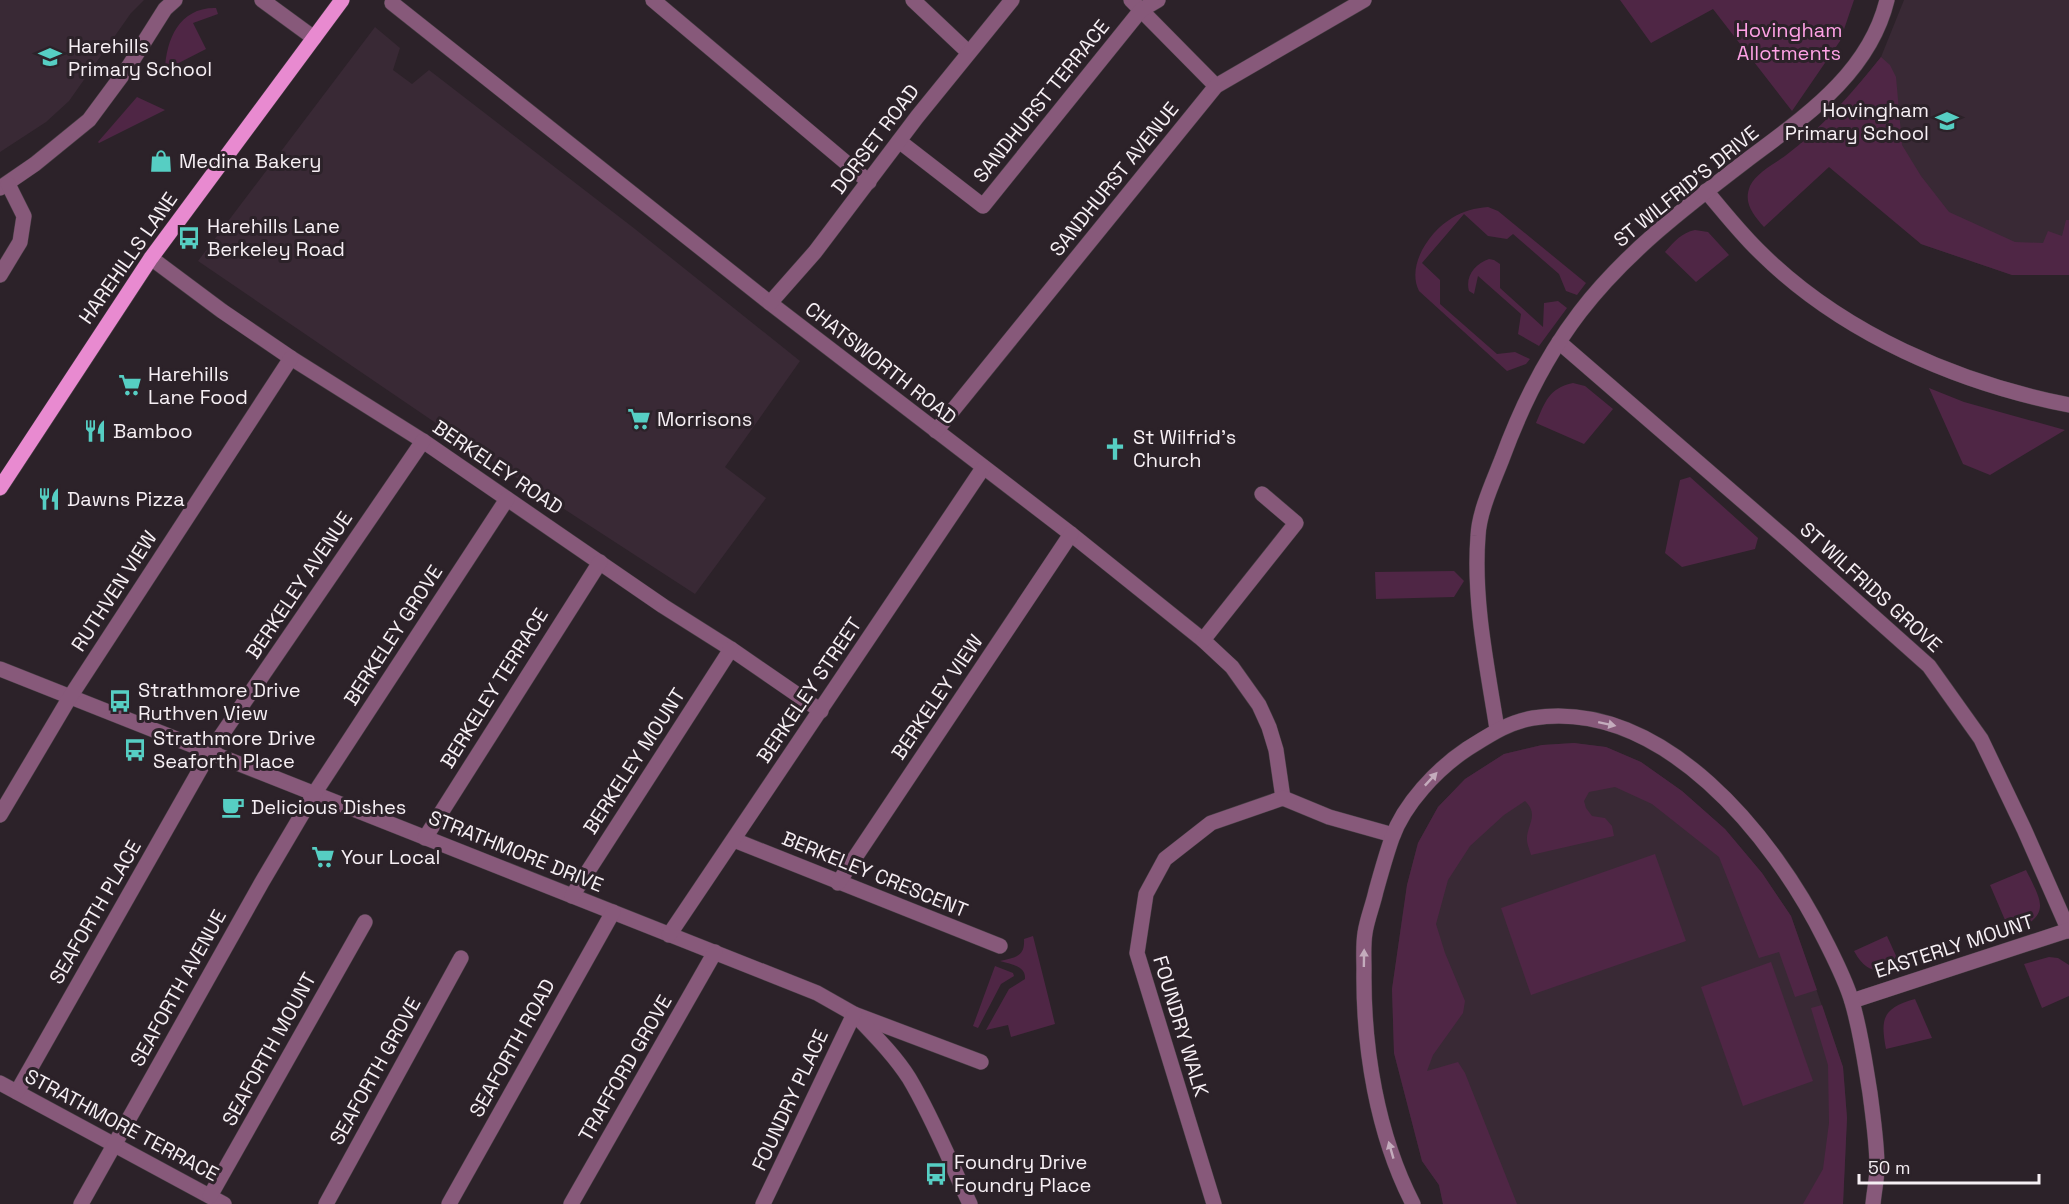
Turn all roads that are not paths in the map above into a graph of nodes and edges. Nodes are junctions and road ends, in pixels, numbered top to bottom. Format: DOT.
graph roads {
  1 [pos="175,0"];
  2 [pos="262,0"];
  3 [pos="342,0"];
  4 [pos="653,0"];
  5 [pos="913,0"];
  6 [pos="1011,0"];
  7 [pos="1158,0"];
  8 [pos="1364,0"];
  9 [pos="1887,0"];
  10 [pos="392,3"];
  11 [pos="1136,5"];
  12 [pos="314,38"];
  13 [pos="968,52"];
  14 [pos="1216,86"];
  15 [pos="899,141"];
  16 [pos="869,182"];
  17 [pos="4,186"];
  18 [pos="1706,191"];
  19 [pos="151,258"];
  20 [pos="0,274"];
  21 [pos="771,303"];
  22 [pos="1559,342"];
  23 [pos="291,357"];
  24 [pos="2069,405"];
  25 [pos="936,431"];
  26 [pos="423,441"];
  27 [pos="983,468"];
  28 [pos="0,488"];
  29 [pos="1262,494"];
  30 [pos="507,499"];
  31 [pos="1071,534"];
  32 [pos="600,562"];
  33 [pos="1203,640"];
  34 [pos="731,649"];
  35 [pos="0,669"];
  36 [pos="70,697"];
  37 [pos="821,711"];
  38 [pos="1497,729"];
  39 [pos="210,752"];
  40 [pos="314,794"];
  41 [pos="1283,798"];
  42 [pos="0,815"];
  43 [pos="1393,835"];
  44 [pos="425,838"];
  45 [pos="734,840"];
  46 [pos="838,882"];
  47 [pos="572,896"];
  48 [pos="613,912"];
  49 [pos="365,922"];
  50 [pos="2069,931"];
  51 [pos="669,935"];
  52 [pos="1000,946"];
  53 [pos="715,952"];
  54 [pos="461,958"];
  55 [pos="1852,1001"];
  56 [pos="854,1014"];
  57 [pos="981,1062"];
  58 [pos="0,1083"];
  59 [pos="17,1092"];
  60 [pos="114,1145"];
  61 [pos="210,1197"];
  62 [pos="81,1204"];
  63 [pos="224,1204"];
  64 [pos="326,1204"];
  65 [pos="449,1204"];
  66 [pos="571,1204"];
  67 [pos="763,1204"];
  68 [pos="970,1204"];
  69 [pos="1214,1204"];
  70 [pos="1413,1204"];
  71 [pos="1873,1204"];
  1 -- 17 [label="street"];
  2 -- 12 [label="street"];
  3 -- 12 [label="main road, HAREHILLS LANE"];
  4 -- 16 [label="street"];
  5 -- 13 [label="street"];
  6 -- 13 [label="street, DORSET ROAD"];
  7 -- 11 [label="street, SANDHURST TERRACE"];
  8 -- 14 [label="street, SANDHURST AVENUE"];
  9 -- 18 [label="street, ST WILFRID'S DRIVE"];
  10 -- 21 [label="street, CHATSWORTH ROAD"];
  11 -- 14 [label="street"];
  11 -- 15 [label="street, SANDHURST TERRACE"];
  12 -- 19 [label="main road, HAREHILLS LANE"];
  13 -- 15 [label="street, DORSET ROAD"];
  14 -- 25 [label="street, SANDHURST AVENUE"];
  15 -- 16 [label="street, DORSET ROAD"];
  16 -- 21 [label="street, DORSET ROAD"];
  17 -- 20 [label="street"];
  18 -- 22 [label="street, ST WILFRID'S DRIVE"];
  18 -- 24 [label="street"];
  19 -- 23 [label="street, BERKELEY ROAD"];
  19 -- 28 [label="main road, HAREHILLS LANE"];
  21 -- 25 [label="street, CHATSWORTH ROAD"];
  22 -- 38 [label="street, ST WILFRID'S DRIVE"];
  22 -- 50 [label="street, ST WILFRIDS GROVE"];
  23 -- 26 [label="street, BERKELEY ROAD"];
  23 -- 36 [label="street, RUTHVEN VIEW"];
  25 -- 27 [label="street, CHATSWORTH ROAD"];
  26 -- 30 [label="street, BERKELEY ROAD"];
  26 -- 39 [label="street, BERKELEY AVENUE"];
  27 -- 31 [label="street, CHATSWORTH ROAD"];
  27 -- 37 [label="street, BERKELEY STREET"];
  29 -- 33 [label="street"];
  30 -- 32 [label="street, BERKELEY ROAD"];
  30 -- 40 [label="street, BERKELEY GROVE"];
  31 -- 33 [label="street, CHATSWORTH ROAD"];
  31 -- 46 [label="street, BERKELEY VIEW"];
  32 -- 34 [label="street, BERKELEY ROAD"];
  32 -- 44 [label="street, BERKELEY TERRACE"];
  33 -- 41 [label="street, CHATSWORTH ROAD"];
  34 -- 37 [label="street, BERKELEY ROAD"];
  34 -- 47 [label="street, BERKELEY MOUNT"];
  35 -- 36 [label="street, STRATHMORE DRIVE"];
  36 -- 39 [label="street, STRATHMORE DRIVE"];
  36 -- 42 [label="street, RUTHVEN VIEW"];
  37 -- 45 [label="street, BERKELEY STREET"];
  43 -- 38 [label="street, one-way"];
  38 -- 55 [label="street, one-way"];
  39 -- 40 [label="street, STRATHMORE DRIVE"];
  39 -- 59 [label="street, SEAFORTH PLACE"];
  40 -- 44 [label="street, STRATHMORE DRIVE"];
  40 -- 60 [label="street, SEAFORTH AVENUE"];
  41 -- 43 [label="street"];
  41 -- 69 [label="street, FOUNDRY WALK"];
  70 -- 43 [label="street, one-way"];
  44 -- 47 [label="street, STRATHMORE DRIVE"];
  45 -- 46 [label="street, BERKELEY CRESCENT"];
  45 -- 51 [label="street, BERKELEY STREET"];
  46 -- 52 [label="street, BERKELEY CRESCENT"];
  47 -- 48 [label="street, STRATHMORE DRIVE"];
  48 -- 51 [label="street, STRATHMORE DRIVE"];
  48 -- 65 [label="street, SEAFORTH ROAD"];
  49 -- 61 [label="street, SEAFORTH MOUNT"];
  50 -- 55 [label="street, EASTERLY MOUNT"];
  51 -- 53 [label="street, STRATHMORE DRIVE"];
  53 -- 56 [label="street, STRATHMORE DRIVE"];
  53 -- 66 [label="street, TRAFFORD GROVE"];
  54 -- 64 [label="street, SEAFORTH GROVE"];
  55 -- 71 [label="street"];
  56 -- 57 [label="street, STRATHMORE DRIVE"];
  56 -- 67 [label="street, FOUNDRY PLACE"];
  56 -- 68 [label="street"];
  58 -- 59 [label="street, STRATHMORE TERRACE"];
  59 -- 60 [label="street, STRATHMORE TERRACE"];
  60 -- 61 [label="street, STRATHMORE TERRACE"];
  60 -- 62 [label="street, SEAFORTH AVENUE"];
  61 -- 63 [label="street, STRATHMORE TERRACE"];
}
